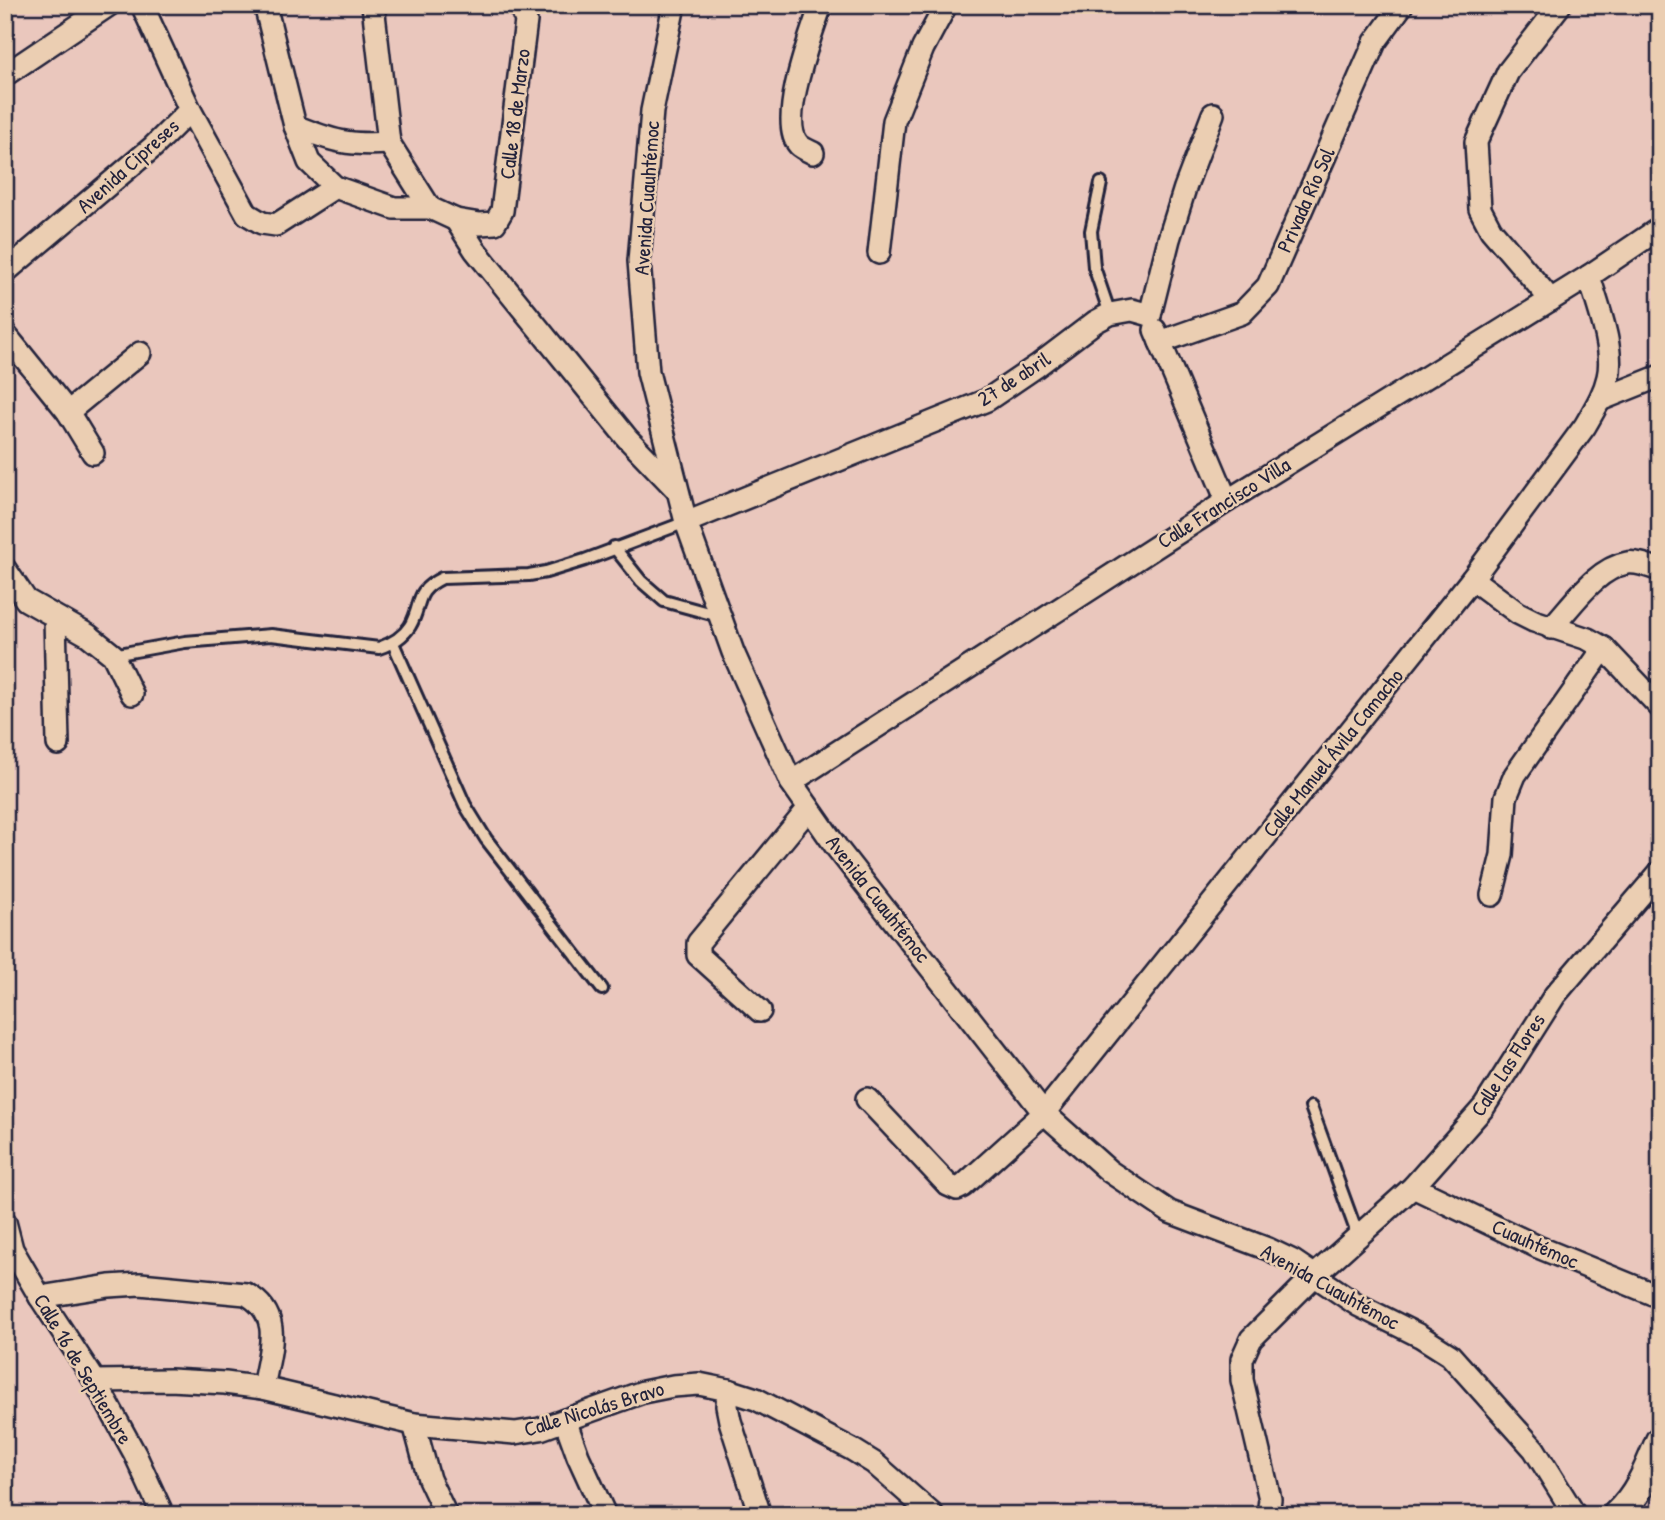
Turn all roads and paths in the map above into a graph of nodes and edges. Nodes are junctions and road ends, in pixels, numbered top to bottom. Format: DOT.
graph roads {
  1 [pos="109,5"];
  2 [pos="142,5"];
  3 [pos="265,5"];
  4 [pos="373,5"];
  5 [pos="520,5"];
  6 [pos="674,5"];
  7 [pos="821,5"];
  8 [pos="946,5"];
  9 [pos="1402,5"];
  10 [pos="1560,5"];
  11 [pos="5,75"];
  12 [pos="190,110"];
  13 [pos="1213,114"];
  14 [pos="295,126"];
  15 [pos="389,144"];
  16 [pos="813,153"];
  17 [pos="1101,183"];
  18 [pos="335,187"];
  19 [pos="430,208"];
  20 [pos="456,220"];
  21 [pos="1660,228"];
  22 [pos="879,253"];
  23 [pos="6,269"];
  24 [pos="1589,276"];
  25 [pos="1551,300"];
  26 [pos="1110,314"];
  27 [pos="1150,314"];
  28 [pos="5,334"];
  29 [pos="1160,342"];
  30 [pos="140,353"];
  31 [pos="1660,376"];
  32 [pos="1600,400"];
  33 [pos="68,412"];
  34 [pos="93,453"];
  35 [pos="677,489"];
  36 [pos="1227,501"];
  37 [pos="686,522"];
  38 [pos="614,547"];
  39 [pos="5,569"];
  40 [pos="1660,570"];
  41 [pos="1472,579"];
  42 [pos="720,616"];
  43 [pos="55,617"];
  44 [pos="1551,628"];
  45 [pos="393,643"];
  46 [pos="1604,648"];
  47 [pos="113,655"];
  48 [pos="132,694"];
  49 [pos="1660,707"];
  50 [pos="58,744"];
  51 [pos="790,782"];
  52 [pos="809,808"];
  53 [pos="1660,872"];
  54 [pos="1492,895"];
  55 [pos="601,989"];
  56 [pos="760,1011"];
  57 [pos="867,1099"];
  58 [pos="1311,1107"];
  59 [pos="1044,1113"];
  60 [pos="1412,1187"];
  61 [pos="5,1222"];
  62 [pos="1358,1236"];
  63 [pos="1314,1276"];
  64 [pos="40,1297"];
  65 [pos="1660,1297"];
  66 [pos="95,1381"];
  67 [pos="263,1388"];
  68 [pos="729,1390"];
  69 [pos="565,1420"];
  70 [pos="414,1424"];
  71 [pos="1660,1441"];
  72 [pos="163,1515"];
  73 [pos="446,1515"];
  74 [pos="605,1515"];
  75 [pos="760,1515"];
  76 [pos="933,1515"];
  77 [pos="1268,1515"];
  78 [pos="1575,1515"];
  79 [pos="1617,1515"];
  1 -- 11 [label="street"];
  2 -- 12 [label="street, Avenida Cipreses"];
  3 -- 14 [label="street"];
  4 -- 15 [label="street"];
  5 -- 20 [label="street, Calle 18 de Marzo"];
  6 -- 35 [label="street, Avenida Cuauhtémoc"];
  7 -- 16 [label="street"];
  8 -- 22 [label="street"];
  9 -- 29 [label="street, Privada Río Sol"];
  10 -- 25 [label="street"];
  12 -- 18 [label="street"];
  12 -- 23 [label="street, Avenida Cipreses"];
  13 -- 27 [label="street"];
  14 -- 15 [label="street"];
  14 -- 18 [label="street"];
  15 -- 19 [label="street"];
  17 -- 26 [label="lane"];
  18 -- 19 [label="street"];
  19 -- 20 [label="street"];
  20 -- 35 [label="street"];
  21 -- 24 [label="street, Calle Francisco Villa"];
  24 -- 25 [label="street, Calle Francisco Villa"];
  24 -- 32 [label="street, Calle Manuel Ávila Camacho"];
  25 -- 36 [label="street, Calle Francisco Villa"];
  26 -- 27 [label="street"];
  26 -- 37 [label="street, 27 de abril"];
  27 -- 29 [label="street"];
  28 -- 33 [label="street"];
  29 -- 36 [label="street"];
  30 -- 33 [label="street"];
  31 -- 32 [label="street"];
  32 -- 41 [label="street, Calle Manuel Ávila Camacho"];
  33 -- 34 [label="street"];
  35 -- 37 [label="street, Avenida Cuauhtémoc"];
  36 -- 51 [label="street, Calle Francisco Villa"];
  37 -- 38 [label="lane"];
  37 -- 42 [label="street, Avenida Cuauhtémoc"];
  38 -- 42 [label="lane"];
  38 -- 45 [label="lane"];
  39 -- 43 [label="street"];
  40 -- 44 [label="street"];
  41 -- 44 [label="street"];
  41 -- 59 [label="street, Calle Manuel Ávila Camacho"];
  42 -- 51 [label="street, Avenida Cuauhtémoc"];
  43 -- 47 [label="street"];
  43 -- 50 [label="street"];
  44 -- 46 [label="street"];
  45 -- 47 [label="lane"];
  45 -- 55 [label="lane"];
  46 -- 49 [label="street"];
  46 -- 54 [label="street"];
  47 -- 48 [label="street"];
  51 -- 52 [label="street, Avenida Cuauhtémoc"];
  52 -- 56 [label="street"];
  52 -- 59 [label="street, Avenida Cuauhtémoc"];
  53 -- 60 [label="street, Calle Las Flores"];
  57 -- 59 [label="street, Calle Manuel Ávila Camacho"];
  58 -- 62 [label="lane"];
  59 -- 63 [label="street, Avenida Cuauhtémoc"];
  60 -- 62 [label="street, Calle Las Flores"];
  60 -- 65 [label="street, Cuauhtémoc"];
  61 -- 64 [label="street, Calle 16 de Septiembre"];
  62 -- 63 [label="street, Calle Las Flores"];
  63 -- 77 [label="street, Calle Las Flores"];
  63 -- 78 [label="street, Avenida Cuauhtémoc"];
  64 -- 66 [label="street, Calle 16 de Septiembre"];
  64 -- 67 [label="street"];
  66 -- 67 [label="street, Calle Nicolás Bravo"];
  66 -- 72 [label="street, Calle 16 de Septiembre"];
  67 -- 70 [label="street, Calle Nicolás Bravo"];
  68 -- 69 [label="street, Calle Nicolás Bravo"];
  68 -- 75 [label="street"];
  68 -- 76 [label="street, Calle Nicolás Bravo"];
  69 -- 70 [label="street, Calle Nicolás Bravo"];
  69 -- 74 [label="street"];
  70 -- 73 [label="street"];
  71 -- 79 [label="street"];
}
